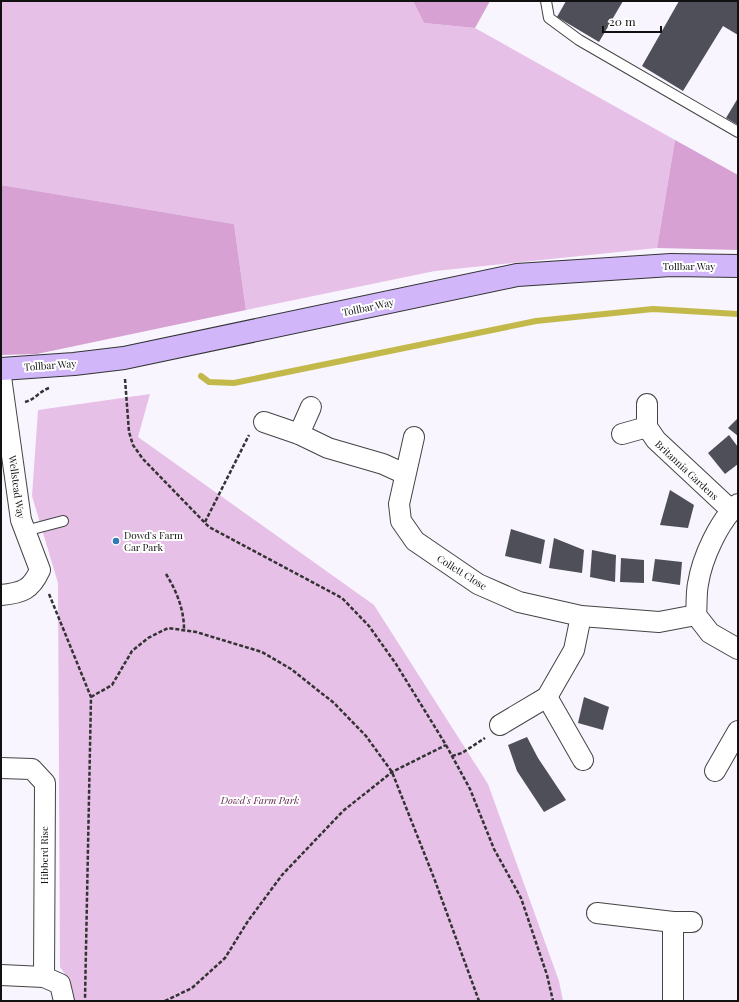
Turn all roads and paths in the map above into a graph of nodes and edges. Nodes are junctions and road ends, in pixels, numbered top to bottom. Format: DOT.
graph roads {
  1 [pos="546,1"];
  2 [pos="738,132"];
  3 [pos="738,266"];
  4 [pos="124,358"];
  5 [pos="1,369"];
  6 [pos="1,377"];
  7 [pos="647,404"];
  8 [pos="311,407"];
  9 [pos="264,422"];
  10 [pos="647,427"];
  11 [pos="299,434"];
  12 [pos="622,434"];
  13 [pos="414,437"];
  14 [pos="405,474"];
  15 [pos="734,507"];
  16 [pos="63,521"];
  17 [pos="205,522"];
  18 [pos="25,531"];
  19 [pos="40,570"];
  20 [pos="166,574"];
  21 [pos="1,595"];
  22 [pos="696,615"];
  23 [pos="581,616"];
  24 [pos="184,629"];
  25 [pos="738,649"];
  26 [pos="91,697"];
  27 [pos="547,697"];
  28 [pos="500,725"];
  29 [pos="738,731"];
  30 [pos="446,746"];
  31 [pos="452,756"];
  32 [pos="583,760"];
  33 [pos="1,768"];
  34 [pos="716,771"];
  35 [pos="392,772"];
  36 [pos="597,913"];
  37 [pos="1,975"];
  38 [pos="44,977"];
  39 [pos="64,1001"];
  40 [pos="85,1001"];
  41 [pos="165,1001"];
  42 [pos="479,1001"];
  43 [pos="553,1001"];
  44 [pos="673,1001"];
  1 -- 2 [label="lane"];
  3 -- 4 [label="main road, Tollbar Way"];
  4 -- 5 [label="main road, Tollbar Way"];
  4 -- 17 [label="path"];
  6 -- 18 [label="street, Wellstead Way"];
  7 -- 10 [label="street"];
  8 -- 11 [label="street"];
  9 -- 11 [label="street"];
  9 -- 17 [label="path"];
  10 -- 12 [label="street"];
  10 -- 15 [label="street, Britannia Gardens"];
  11 -- 14 [label="street"];
  13 -- 14 [label="street, Collett Close"];
  14 -- 23 [label="street, Collett Close"];
  15 -- 22 [label="street, Britannia Gardens"];
  16 -- 18 [label="lane"];
  17 -- 30 [label="path"];
  18 -- 19 [label="street, Wellstead Way"];
  19 -- 21 [label="street"];
  19 -- 26 [label="path"];
  20 -- 24 [label="path"];
  22 -- 23 [label="street, Collett Close"];
  22 -- 25 [label="street"];
  23 -- 27 [label="street"];
  24 -- 26 [label="path"];
  24 -- 35 [label="path"];
  26 -- 40 [label="path"];
  27 -- 28 [label="street"];
  27 -- 32 [label="street"];
  28 -- 31 [label="path"];
  29 -- 34 [label="street"];
  30 -- 31 [label="path"];
  30 -- 35 [label="path"];
  31 -- 43 [label="path"];
  33 -- 38 [label="street, Hibberd Rise"];
  35 -- 41 [label="path"];
  35 -- 42 [label="path"];
  36 -- 44 [label="street"];
  37 -- 38 [label="street"];
  38 -- 39 [label="street"];
}
